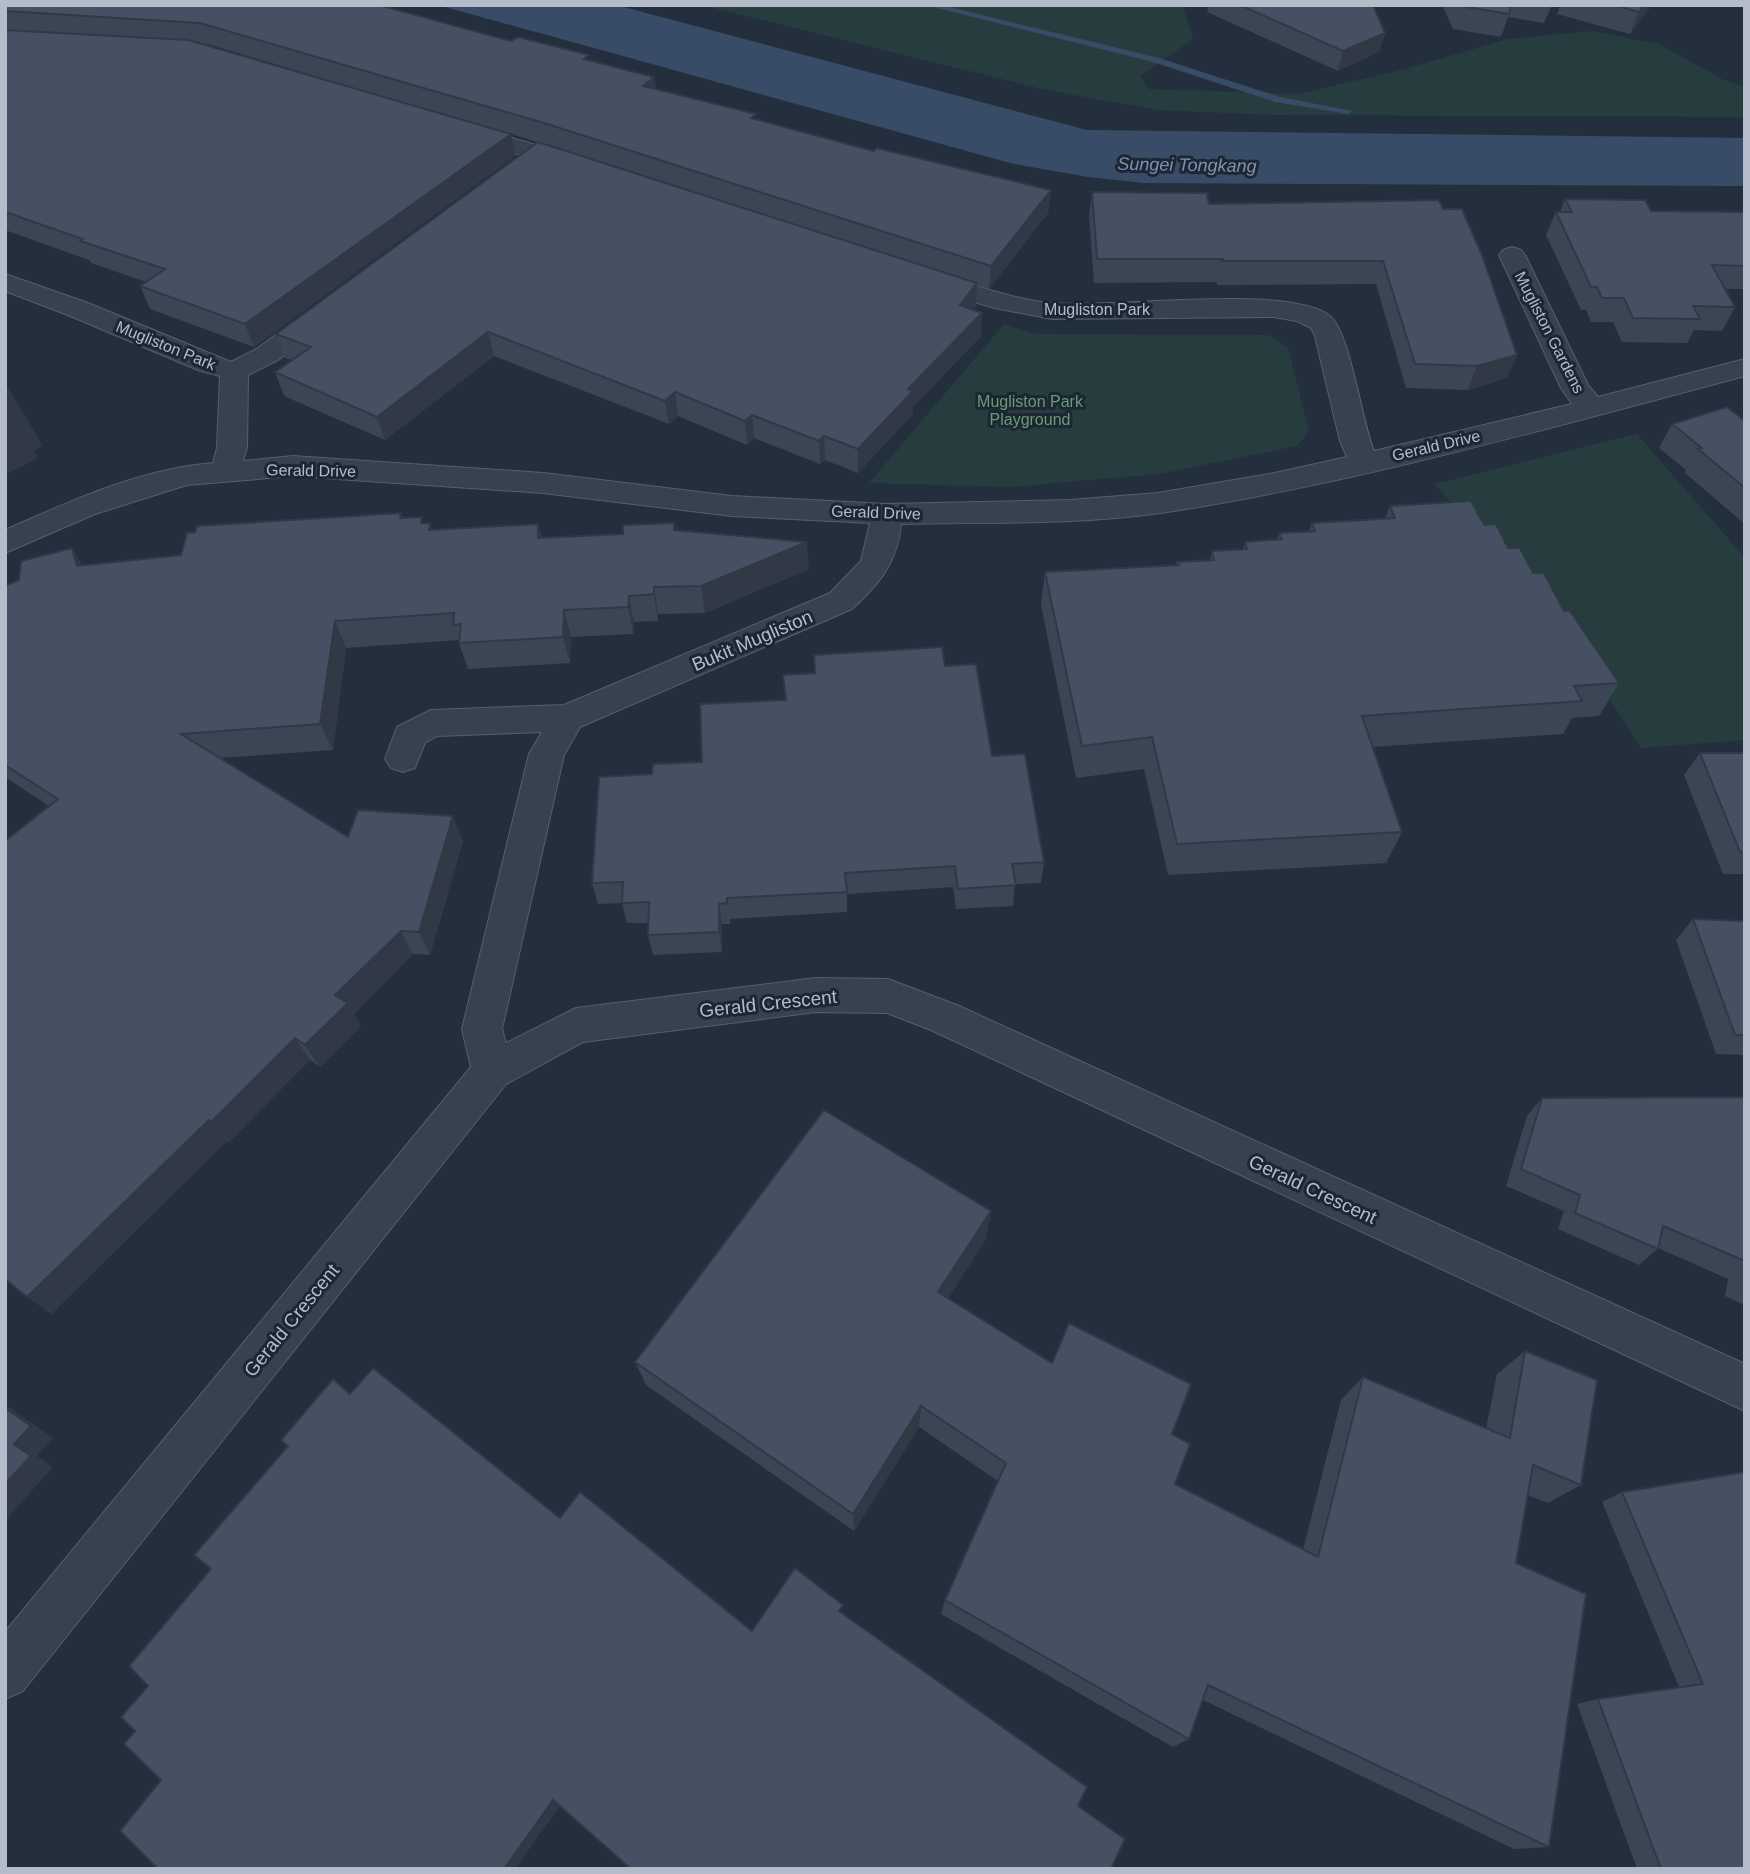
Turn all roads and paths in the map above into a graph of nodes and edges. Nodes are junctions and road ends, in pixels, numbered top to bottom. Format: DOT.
graph roads {
  1 [pos="434,122"];
  2 [pos="539,153"];
  3 [pos="596,171"];
  4 [pos="512,173"];
  5 [pos="1511,255"];
  6 [pos="908,273"];
  7 [pos="5,282"];
  8 [pos="346,296"];
  9 [pos="1745,367"];
  10 [pos="234,371"];
  11 [pos="1591,408"];
  12 [pos="1364,463"];
  13 [pos="225,471"];
  14 [pos="886,514"];
  15 [pos="5,542"];
  16 [pos="568,718"];
  17 [pos="403,759"];
  18 [pos="492,1071"];
  19 [pos="1745,1388"];
  20 [pos="5,1673"];
  1 -- 2 [label="street"];
  2 -- 3 [label="street"];
  2 -- 4 [label="street"];
  5 -- 11 [label="street, Mugliston Gardens"];
  6 -- 12 [label="street, Mugliston Park"];
  7 -- 10 [label="street, Mugliston Park"];
  8 -- 10 [label="street"];
  9 -- 11 [label="street, Gerald Drive"];
  10 -- 13 [label="street, Mugliston Park"];
  11 -- 12 [label="street, Gerald Drive"];
  12 -- 14 [label="street, Gerald Drive"];
  13 -- 14 [label="street, Gerald Drive"];
  13 -- 15 [label="street, Gerald Drive"];
  14 -- 16 [label="street, Bukit Mugliston"];
  16 -- 17 [label="street, Bukit Mugliston"];
  16 -- 18 [label="street"];
  18 -- 19 [label="street, Gerald Crescent"];
  18 -- 20 [label="street, Gerald Crescent"];
}
